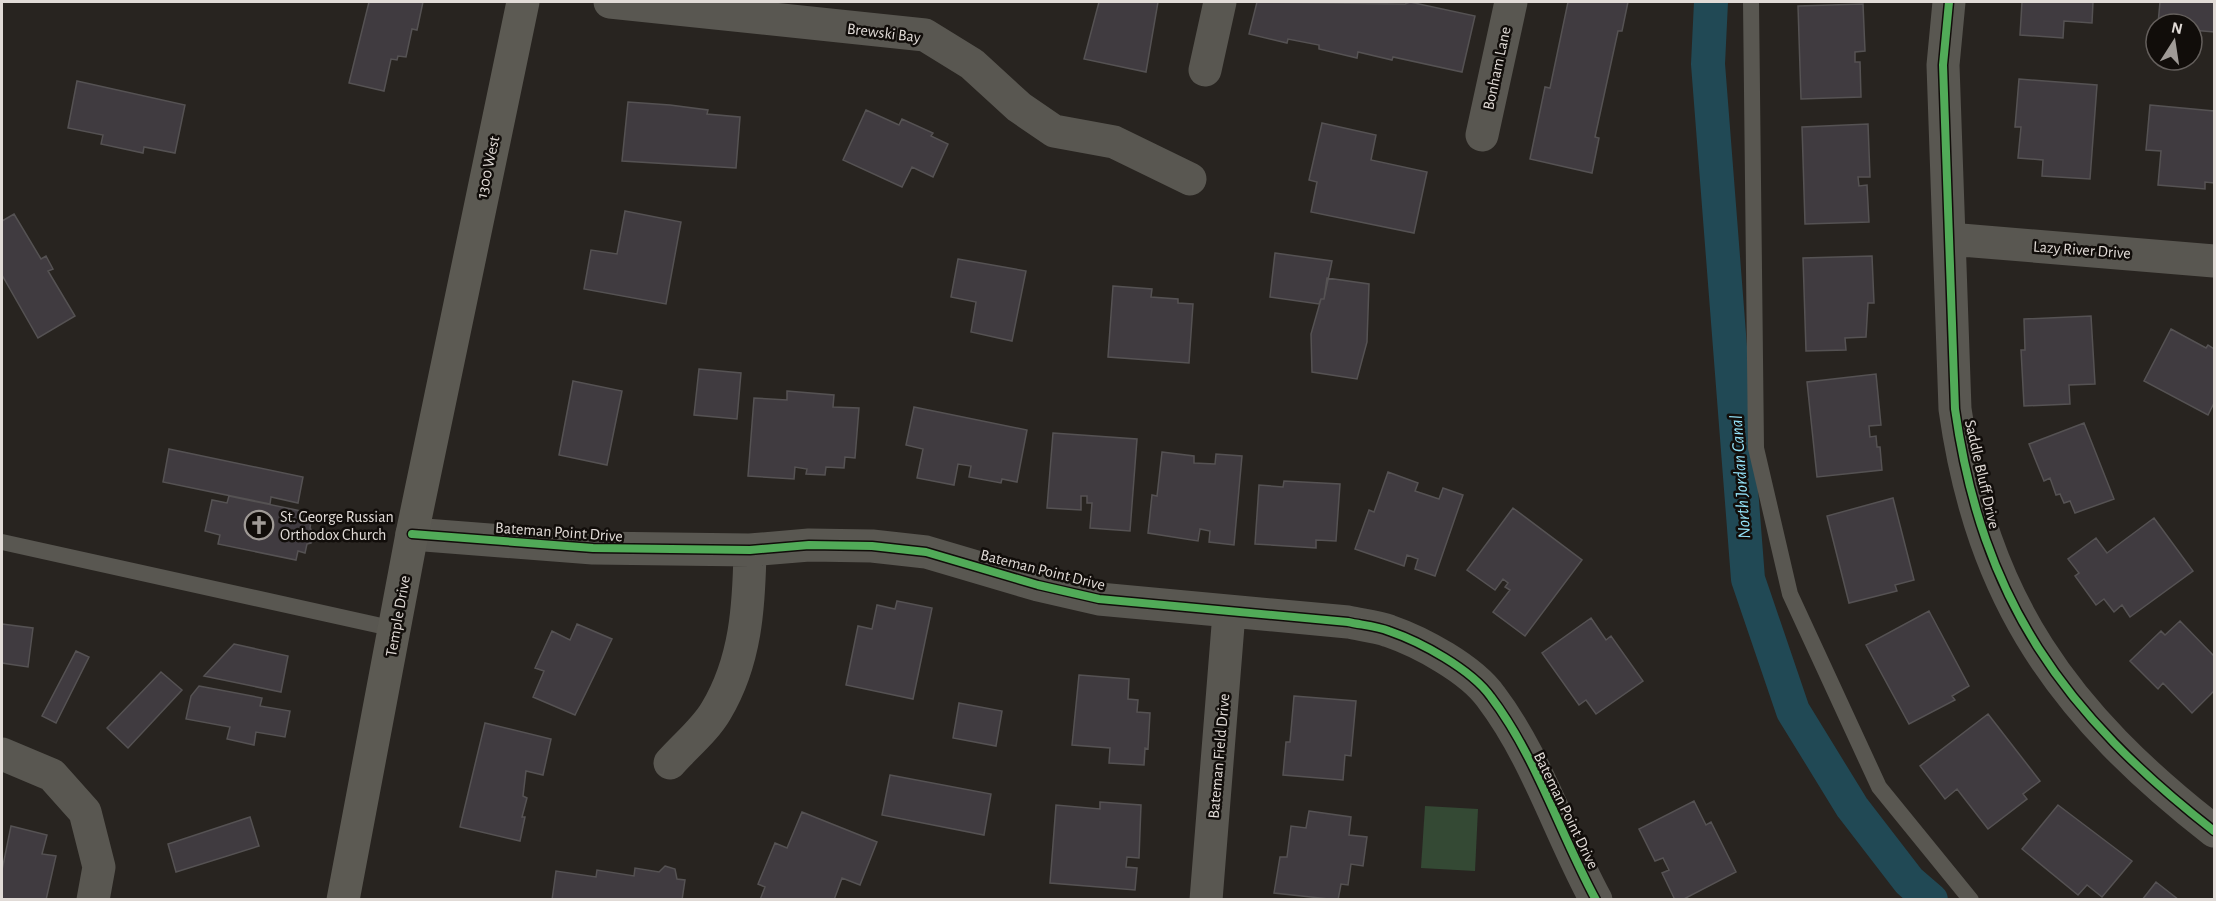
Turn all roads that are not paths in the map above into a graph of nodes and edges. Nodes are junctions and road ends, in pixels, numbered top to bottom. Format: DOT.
graph roads {
  1 [pos="523,2"];
  2 [pos="610,2"];
  3 [pos="1220,2"];
  4 [pos="1511,2"];
  5 [pos="1751,2"];
  6 [pos="1949,2"];
  7 [pos="1205,70"];
  8 [pos="1482,135"];
  9 [pos="1190,178"];
  10 [pos="1948,239"];
  11 [pos="2214,261"];
  12 [pos="453,332"];
  13 [pos="412,534"];
  14 [pos="2,542"];
  15 [pos="750,550"];
  16 [pos="1229,613"];
  17 [pos="395,629"];
  18 [pos="2,754"];
  19 [pos="670,763"];
  20 [pos="2214,831"];
  21 [pos="93,900"];
  22 [pos="343,900"];
  23 [pos="1206,900"];
  24 [pos="1596,900"];
  25 [pos="1971,900"];
  1 -- 12 [label="main road, 1300 West"];
  2 -- 9 [label="street, Brewski Bay"];
  3 -- 7 [label="street"];
  4 -- 8 [label="street, Bonham Lane"];
  5 -- 25 [label="lane"];
  6 -- 10 [label="street, Saddle Bluff Drive"];
  10 -- 11 [label="street, Lazy River Drive"];
  10 -- 20 [label="street, Saddle Bluff Drive"];
  12 -- 13 [label="main road, Temple Drive"];
  13 -- 15 [label="street, Bateman Point Drive"];
  13 -- 17 [label="main road, Temple Drive"];
  14 -- 17 [label="lane"];
  15 -- 16 [label="street, Bateman Point Drive"];
  15 -- 19 [label="street"];
  16 -- 23 [label="street, Bateman Field Drive"];
  16 -- 24 [label="street, Bateman Point Drive"];
  17 -- 22 [label="main road, Temple Drive"];
  18 -- 21 [label="street"];
}
